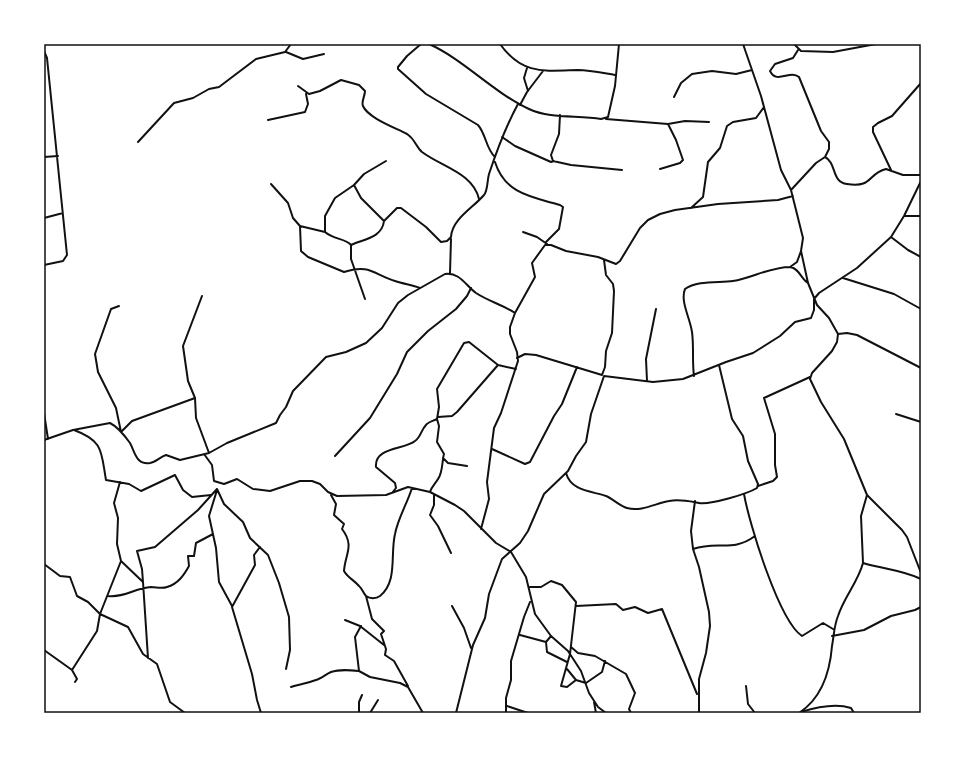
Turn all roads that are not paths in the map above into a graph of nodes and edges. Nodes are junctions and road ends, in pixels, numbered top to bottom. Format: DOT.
graph roads {
  1 [pos="291,44"];
  2 [pos="421,44"];
  3 [pos="429,44"];
  4 [pos="619,44"];
  5 [pos="743,44"];
  6 [pos="794,44"];
  7 [pos="876,44"];
  8 [pos="502,45"];
  9 [pos="798,50"];
  10 [pos="44,51"];
  11 [pos="286,52"];
  12 [pos="324,54"];
  13 [pos="527,68"];
  14 [pos="752,70"];
  15 [pos="543,71"];
  16 [pos="615,75"];
  17 [pos="921,83"];
  18 [pos="298,86"];
  19 [pos="528,91"];
  20 [pos="306,94"];
  21 [pos="674,97"];
  22 [pos="519,104"];
  23 [pos="764,107"];
  24 [pos="560,115"];
  25 [pos="605,119"];
  26 [pos="268,120"];
  27 [pos="709,122"];
  28 [pos="668,124"];
  29 [pos="502,137"];
  30 [pos="138,142"];
  31 [pos="58,156"];
  32 [pos="44,157"];
  33 [pos="495,157"];
  34 [pos="825,157"];
  35 [pos="386,161"];
  36 [pos="494,161"];
  37 [pos="554,162"];
  38 [pos="660,169"];
  39 [pos="622,170"];
  40 [pos="891,170"];
  41 [pos="921,175"];
  42 [pos="921,181"];
  43 [pos="272,184"];
  44 [pos="354,185"];
  45 [pos="791,190"];
  46 [pos="793,196"];
  47 [pos="479,199"];
  48 [pos="690,209"];
  49 [pos="63,213"];
  50 [pos="904,216"];
  51 [pos="921,216"];
  52 [pos="44,218"];
  53 [pos="384,221"];
  54 [pos="300,226"];
  55 [pos="326,232"];
  56 [pos="523,232"];
  57 [pos="451,237"];
  58 [pos="891,238"];
  59 [pos="547,244"];
  60 [pos="351,245"];
  61 [pos="801,251"];
  62 [pos="921,256"];
  63 [pos="604,260"];
  64 [pos="44,265"];
  65 [pos="789,267"];
  66 [pos="355,268"];
  67 [pos="450,273"];
  68 [pos="843,278"];
  69 [pos="808,283"];
  70 [pos="420,288"];
  71 [pos="471,288"];
  72 [pos="202,296"];
  73 [pos="365,299"];
  74 [pos="814,300"];
  75 [pos="119,306"];
  76 [pos="656,308"];
  77 [pos="921,309"];
  78 [pos="515,313"];
  79 [pos="838,334"];
  80 [pos="517,358"];
  81 [pos="498,365"];
  82 [pos="719,365"];
  83 [pos="577,367"];
  84 [pos="921,368"];
  85 [pos="516,369"];
  86 [pos="603,376"];
  87 [pos="694,376"];
  88 [pos="810,376"];
  89 [pos="647,381"];
  90 [pos="195,398"];
  91 [pos="44,413"];
  92 [pos="896,414"];
  93 [pos="437,418"];
  94 [pos="921,422"];
  95 [pos="73,430"];
  96 [pos="121,432"];
  97 [pos="48,439"];
  98 [pos="44,440"];
  99 [pos="492,449"];
  100 [pos="209,453"];
  101 [pos="204,454"];
  102 [pos="335,456"];
  103 [pos="443,457"];
  104 [pos="467,466"];
  105 [pos="566,473"];
  106 [pos="120,482"];
  107 [pos="758,486"];
  108 [pos="412,488"];
  109 [pos="217,489"];
  110 [pos="430,492"];
  111 [pos="330,493"];
  112 [pos="391,494"];
  113 [pos="434,494"];
  114 [pos="744,494"];
  115 [pos="211,495"];
  116 [pos="867,495"];
  117 [pos="695,501"];
  118 [pos="481,529"];
  119 [pos="213,534"];
  120 [pos="755,536"];
  121 [pos="260,547"];
  122 [pos="693,549"];
  123 [pos="511,552"];
  124 [pos="451,553"];
  125 [pos="121,561"];
  126 [pos="863,563"];
  127 [pos="44,564"];
  128 [pos="921,573"];
  129 [pos="921,579"];
  130 [pos="143,582"];
  131 [pos="530,587"];
  132 [pos="142,589"];
  133 [pos="108,596"];
  134 [pos="366,596"];
  135 [pos="531,601"];
  136 [pos="452,606"];
  137 [pos="576,606"];
  138 [pos="232,607"];
  139 [pos="921,607"];
  140 [pos="100,614"];
  141 [pos="345,620"];
  142 [pos="361,626"];
  143 [pos="833,629"];
  144 [pos="520,635"];
  145 [pos="551,636"];
  146 [pos="832,636"];
  147 [pos="546,642"];
  148 [pos="385,646"];
  149 [pos="571,647"];
  150 [pos="472,649"];
  151 [pos="44,650"];
  152 [pos="570,654"];
  153 [pos="148,658"];
  154 [pos="568,662"];
  155 [pos="605,662"];
  156 [pos="566,668"];
  157 [pos="286,669"];
  158 [pos="72,670"];
  159 [pos="359,671"];
  160 [pos="576,680"];
  161 [pos="75,682"];
  162 [pos="586,683"];
  163 [pos="746,686"];
  164 [pos="291,687"];
  165 [pos="408,687"];
  166 [pos="362,695"];
  167 [pos="699,697"];
  168 [pos="378,700"];
  169 [pos="594,701"];
  170 [pos="507,706"];
  171 [pos="185,713"];
  172 [pos="261,713"];
  173 [pos="359,713"];
  174 [pos="370,713"];
  175 [pos="423,713"];
  176 [pos="456,713"];
  177 [pos="506,713"];
  178 [pos="528,713"];
  179 [pos="596,713"];
  180 [pos="606,713"];
  181 [pos="631,713"];
  182 [pos="699,713"];
  183 [pos="755,713"];
  184 [pos="800,713"];
  185 [pos="854,713"];
  1 -- 11 [label="street"];
  2 -- 33 [label="street"];
  3 -- 22 [label="street"];
  4 -- 16 [label="street"];
  5 -- 14 [label="street"];
  6 -- 9 [label="street"];
  7 -- 9 [label="street"];
  8 -- 13 [label="street"];
  9 -- 34 [label="street"];
  10 -- 31 [label="street"];
  11 -- 12 [label="street"];
  11 -- 30 [label="street"];
  13 -- 15 [label="street"];
  13 -- 19 [label="street"];
  14 -- 21 [label="street"];
  14 -- 23 [label="street"];
  15 -- 16 [label="street"];
  15 -- 19 [label="street"];
  16 -- 25 [label="street"];
  17 -- 40 [label="street"];
  18 -- 20 [label="street"];
  19 -- 22 [label="street"];
  20 -- 26 [label="street"];
  20 -- 47 [label="street"];
  22 -- 24 [label="street"];
  22 -- 29 [label="street"];
  23 -- 45 [label="street"];
  23 -- 48 [label="street"];
  24 -- 25 [label="street"];
  24 -- 37 [label="street"];
  25 -- 28 [label="street"];
  27 -- 28 [label="street"];
  28 -- 38 [label="street"];
  29 -- 33 [label="street"];
  29 -- 37 [label="street"];
  31 -- 32 [label="street"];
  31 -- 49 [label="street"];
  33 -- 36 [label="street"];
  34 -- 40 [label="street"];
  34 -- 45 [label="street"];
  35 -- 44 [label="street"];
  36 -- 47 [label="street"];
  36 -- 59 [label="street"];
  37 -- 39 [label="street"];
  40 -- 41 [label="street"];
  42 -- 50 [label="street"];
  43 -- 54 [label="street"];
  44 -- 53 [label="street"];
  44 -- 55 [label="street"];
  45 -- 46 [label="street"];
  46 -- 48 [label="street"];
  46 -- 61 [label="street"];
  47 -- 57 [label="street"];
  48 -- 63 [label="street"];
  49 -- 52 [label="street"];
  49 -- 64 [label="street"];
  50 -- 51 [label="street"];
  50 -- 58 [label="street"];
  53 -- 57 [label="street"];
  53 -- 60 [label="street"];
  54 -- 55 [label="street"];
  54 -- 66 [label="street"];
  55 -- 60 [label="street"];
  56 -- 59 [label="street"];
  57 -- 67 [label="street"];
  58 -- 62 [label="street"];
  58 -- 68 [label="street"];
  59 -- 63 [label="street"];
  59 -- 78 [label="street"];
  60 -- 66 [label="street"];
  61 -- 65 [label="street"];
  61 -- 69 [label="street"];
  63 -- 86 [label="street"];
  65 -- 69 [label="street"];
  65 -- 87 [label="street"];
  66 -- 70 [label="street"];
  66 -- 73 [label="street"];
  67 -- 70 [label="street"];
  67 -- 71 [label="street"];
  68 -- 74 [label="street"];
  68 -- 77 [label="street"];
  69 -- 74 [label="street"];
  70 -- 100 [label="street"];
  71 -- 78 [label="street"];
  71 -- 102 [label="street"];
  72 -- 90 [label="street"];
  74 -- 79 [label="street"];
  74 -- 82 [label="street"];
  75 -- 96 [label="street"];
  76 -- 89 [label="street"];
  78 -- 80 [label="street"];
  79 -- 84 [label="street"];
  79 -- 88 [label="street"];
  80 -- 83 [label="street"];
  80 -- 85 [label="street"];
  81 -- 85 [label="street"];
  81 -- 93 [label="street"];
  81 -- 93 [label="street"];
  82 -- 87 [label="street"];
  82 -- 107 [label="street"];
  83 -- 86 [label="street"];
  83 -- 99 [label="street"];
  85 -- 99 [label="street"];
  86 -- 89 [label="street"];
  86 -- 105 [label="street"];
  87 -- 89 [label="street"];
  88 -- 107 [label="street"];
  88 -- 116 [label="street"];
  90 -- 96 [label="street"];
  90 -- 100 [label="street"];
  91 -- 97 [label="street"];
  92 -- 94 [label="street"];
  93 -- 103 [label="street"];
  93 -- 112 [label="street"];
  95 -- 96 [label="street"];
  95 -- 97 [label="street"];
  95 -- 106 [label="street"];
  96 -- 101 [label="street"];
  97 -- 98 [label="street"];
  99 -- 118 [label="street"];
  100 -- 101 [label="street"];
  101 -- 111 [label="street"];
  103 -- 104 [label="street"];
  103 -- 110 [label="street"];
  105 -- 117 [label="street"];
  105 -- 123 [label="street"];
  106 -- 115 [label="street"];
  106 -- 125 [label="street"];
  107 -- 114 [label="street"];
  108 -- 110 [label="street"];
  108 -- 112 [label="street"];
  108 -- 134 [label="street"];
  109 -- 115 [label="street"];
  109 -- 119 [label="street"];
  109 -- 121 [label="street"];
  110 -- 113 [label="street"];
  111 -- 112 [label="street"];
  111 -- 134 [label="street"];
  113 -- 118 [label="street"];
  113 -- 124 [label="street"];
  114 -- 117 [label="street"];
  114 -- 120 [label="street"];
  115 -- 130 [label="street"];
  116 -- 126 [label="street"];
  116 -- 128 [label="street"];
  117 -- 122 [label="street"];
  118 -- 123 [label="street"];
  119 -- 132 [label="street"];
  119 -- 138 [label="street"];
  120 -- 122 [label="street"];
  120 -- 143 [label="street"];
  121 -- 138 [label="street"];
  121 -- 157 [label="street"];
  122 -- 167 [label="street"];
  123 -- 131 [label="street"];
  123 -- 150 [label="street"];
  125 -- 130 [label="street"];
  125 -- 133 [label="street"];
  126 -- 129 [label="street"];
  126 -- 143 [label="street"];
  127 -- 140 [label="street"];
  130 -- 132 [label="street"];
  131 -- 135 [label="street"];
  131 -- 137 [label="street"];
  132 -- 133 [label="street"];
  132 -- 153 [label="street"];
  133 -- 140 [label="street"];
  134 -- 148 [label="street"];
  135 -- 144 [label="street"];
  135 -- 145 [label="street"];
  136 -- 150 [label="street"];
  137 -- 149 [label="street"];
  137 -- 167 [label="street"];
  138 -- 172 [label="street"];
  139 -- 146 [label="street"];
  140 -- 153 [label="street"];
  140 -- 158 [label="street"];
  141 -- 142 [label="street"];
  142 -- 148 [label="street"];
  142 -- 159 [label="street"];
  143 -- 146 [label="street"];
  144 -- 147 [label="street"];
  144 -- 170 [label="street"];
  145 -- 147 [label="street"];
  145 -- 152 [label="street"];
  146 -- 184 [label="street"];
  147 -- 154 [label="street"];
  148 -- 165 [label="street"];
  149 -- 152 [label="street"];
  149 -- 155 [label="street"];
  150 -- 176 [label="street"];
  151 -- 158 [label="street"];
  152 -- 154 [label="street"];
  152 -- 162 [label="street"];
  153 -- 171 [label="street"];
  154 -- 156 [label="street"];
  155 -- 162 [label="street"];
  155 -- 181 [label="street"];
  156 -- 160 [label="street"];
  156 -- 160 [label="street"];
  158 -- 161 [label="street"];
  159 -- 164 [label="street"];
  159 -- 165 [label="street"];
  160 -- 162 [label="street"];
  162 -- 169 [label="street"];
  163 -- 183 [label="street"];
  165 -- 175 [label="street"];
  166 -- 173 [label="street"];
  167 -- 182 [label="street"];
  168 -- 174 [label="street"];
  169 -- 179 [label="street"];
  169 -- 180 [label="street"];
  170 -- 177 [label="street"];
  170 -- 178 [label="street"];
  184 -- 185 [label="street"];
}
